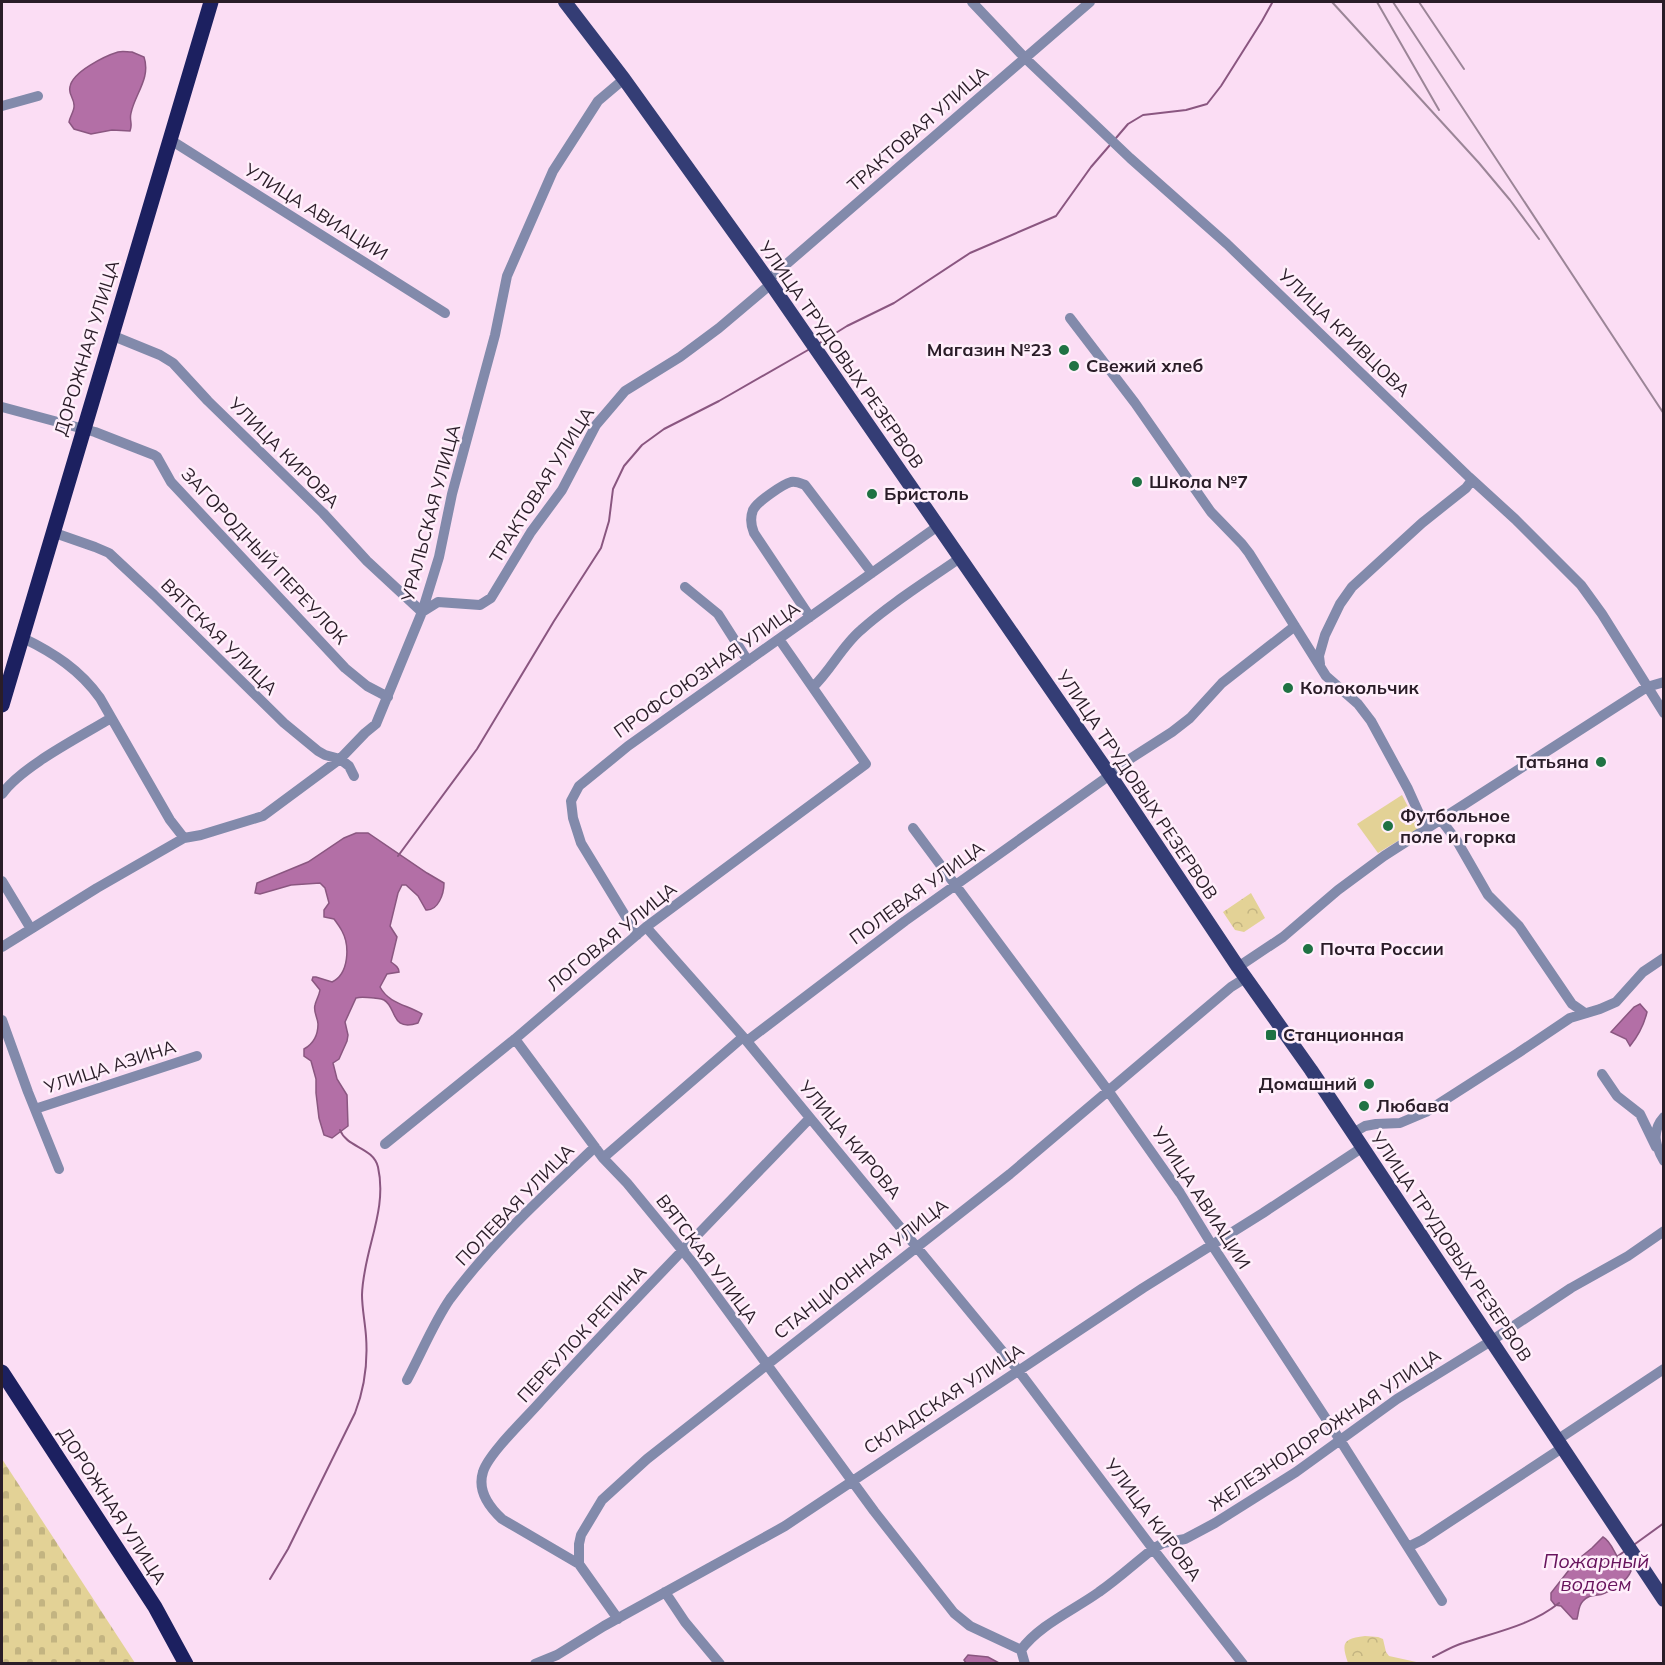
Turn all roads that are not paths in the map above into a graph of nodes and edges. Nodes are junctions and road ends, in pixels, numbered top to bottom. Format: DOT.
graph roads {
  1 [pos="211,2"];
  2 [pos="565,2"];
  3 [pos="972,2"];
  4 [pos="1090,2"];
  5 [pos="1025,58"];
  6 [pos="624,79"];
  7 [pos="38,96"];
  8 [pos="2,106"];
  9 [pos="169,139"];
  10 [pos="770,282"];
  11 [pos="445,313"];
  12 [pos="1070,318"];
  13 [pos="111,335"];
  14 [pos="2,407"];
  15 [pos="83,430"];
  16 [pos="1472,480"];
  17 [pos="938,526"];
  18 [pos="52,532"];
  19 [pos="960,558"];
  20 [pos="872,573"];
  21 [pos="685,587"];
  22 [pos="422,612"];
  23 [pos="810,617"];
  24 [pos="1295,626"];
  25 [pos="22,638"];
  26 [pos="779,639"];
  27 [pos="748,660"];
  28 [pos="1322,670"];
  29 [pos="1664,682"];
  30 [pos="813,687"];
  31 [pos="1647,687"];
  32 [pos="388,697"];
  33 [pos="2,705"];
  34 [pos="1664,713"];
  35 [pos="111,718"];
  36 [pos="340,759"];
  37 [pos="1109,774"];
  38 [pos="354,776"];
  39 [pos="2,795"];
  40 [pos="1440,820"];
  41 [pos="913,828"];
  42 [pos="1426,829"];
  43 [pos="184,838"];
  44 [pos="2,881"];
  45 [pos="955,885"];
  46 [pos="646,927"];
  47 [pos="31,929"];
  48 [pos="637,934"];
  49 [pos="2,947"];
  50 [pos="1664,958"];
  51 [pos="1242,972"];
  52 [pos="1585,1013"];
  53 [pos="2,1020"];
  54 [pos="745,1039"];
  55 [pos="515,1040"];
  56 [pos="197,1056"];
  57 [pos="1602,1074"];
  58 [pos="1109,1092"];
  59 [pos="34,1109"];
  60 [pos="1664,1117"];
  61 [pos="810,1118"];
  62 [pos="1353,1133"];
  63 [pos="385,1144"];
  64 [pos="594,1147"];
  65 [pos="1363,1147"];
  66 [pos="1656,1147"];
  67 [pos="603,1158"];
  68 [pos="1664,1161"];
  69 [pos="59,1169"];
  70 [pos="1664,1231"];
  71 [pos="1212,1245"];
  72 [pos="916,1247"];
  73 [pos="683,1251"];
  74 [pos="1491,1341"];
  75 [pos="766,1365"];
  76 [pos="1018,1370"];
  77 [pos="1664,1370"];
  78 [pos="2,1371"];
  79 [pos="407,1380"];
  80 [pos="1340,1440"];
  81 [pos="1560,1444"];
  82 [pos="852,1480"];
  83 [pos="1408,1547"];
  84 [pos="1153,1549"];
  85 [pos="579,1564"];
  86 [pos="665,1592"];
  87 [pos="1664,1600"];
  88 [pos="1442,1601"];
  89 [pos="618,1619"];
  90 [pos="1021,1650"];
  91 [pos="186,1664"];
  92 [pos="535,1664"];
  93 [pos="720,1664"];
  94 [pos="1025,1664"];
  95 [pos="1243,1664"];
  1 -- 9 [label="highway, ДОРОЖНАЯ УЛИЦА"];
  2 -- 6 [label="main road, УЛИЦА ТРУДОВЫХ РЕЗЕРВОВ"];
  3 -- 5 [label="street, УЛИЦА КРИВЦОВА"];
  4 -- 5 [label="street, ТРАКТОВАЯ УЛИЦА"];
  5 -- 10 [label="street, ТРАКТОВАЯ УЛИЦА"];
  5 -- 16 [label="street, УЛИЦА КРИВЦОВА"];
  6 -- 10 [label="main road, УЛИЦА ТРУДОВЫХ РЕЗЕРВОВ"];
  6 -- 22 [label="street, УРАЛЬСКАЯ УЛИЦА"];
  7 -- 8 [label="street"];
  9 -- 11 [label="street, УЛИЦА АВИАЦИИ"];
  9 -- 13 [label="highway, ДОРОЖНАЯ УЛИЦА"];
  10 -- 17 [label="main road, УЛИЦА ТРУДОВЫХ РЕЗЕРВОВ"];
  10 -- 22 [label="street, ТРАКТОВАЯ УЛИЦА"];
  12 -- 24 [label="street"];
  13 -- 15 [label="highway, ДОРОЖНАЯ УЛИЦА"];
  13 -- 22 [label="street, УЛИЦА КИРОВА"];
  14 -- 15 [label="street, ЗАГОРОДНЫЙ ПЕРЕУЛОК"];
  15 -- 18 [label="highway, ДОРОЖНАЯ УЛИЦА"];
  15 -- 32 [label="street, ЗАГОРОДНЫЙ ПЕРЕУЛОК"];
  16 -- 28 [label="street"];
  16 -- 31 [label="street, УЛИЦА КРИВЦОВА"];
  17 -- 19 [label="main road, УЛИЦА ТРУДОВЫХ РЕЗЕРВОВ"];
  17 -- 20 [label="street, ПРОФСОЮЗНАЯ УЛИЦА"];
  18 -- 25 [label="highway, ДОРОЖНАЯ УЛИЦА"];
  18 -- 36 [label="street, ВЯТСКАЯ УЛИЦА"];
  19 -- 30 [label="street"];
  19 -- 37 [label="main road, УЛИЦА ТРУДОВЫХ РЕЗЕРВОВ"];
  20 -- 23 [label="street, ПРОФСОЮЗНАЯ УЛИЦА"];
  20 -- 23 [label="street"];
  21 -- 27 [label="street"];
  22 -- 32 [label="street, УРАЛЬСКАЯ УЛИЦА"];
  23 -- 26 [label="street, ПРОФСОЮЗНАЯ УЛИЦА"];
  24 -- 28 [label="street"];
  24 -- 37 [label="street, ПОЛЕВАЯ УЛИЦА"];
  25 -- 33 [label="highway, ДОРОЖНАЯ УЛИЦА"];
  25 -- 35 [label="street"];
  26 -- 27 [label="street, ПРОФСОЮЗНАЯ УЛИЦА"];
  26 -- 30 [label="street"];
  27 -- 48 [label="street, ПРОФСОЮЗНАЯ УЛИЦА"];
  28 -- 42 [label="street"];
  29 -- 31 [label="street, СТАНЦИОННАЯ УЛИЦА"];
  30 -- 46 [label="street, ЛОГОВАЯ УЛИЦА"];
  31 -- 34 [label="street, УЛИЦА КРИВЦОВА"];
  31 -- 40 [label="street, СТАНЦИОННАЯ УЛИЦА"];
  32 -- 36 [label="street, УРАЛЬСКАЯ УЛИЦА"];
  35 -- 39 [label="street"];
  35 -- 43 [label="street"];
  36 -- 38 [label="street, ВЯТСКАЯ УЛИЦА"];
  36 -- 43 [label="street, УРАЛЬСКАЯ УЛИЦА"];
  37 -- 45 [label="street, ПОЛЕВАЯ УЛИЦА"];
  37 -- 51 [label="main road, УЛИЦА ТРУДОВЫХ РЕЗЕРВОВ"];
  40 -- 42 [label="street, СТАНЦИОННАЯ УЛИЦА"];
  40 -- 52 [label="street"];
  41 -- 45 [label="street, УЛИЦА АВИАЦИИ"];
  42 -- 51 [label="street, СТАНЦИОННАЯ УЛИЦА"];
  43 -- 47 [label="street, УРАЛЬСКАЯ УЛИЦА"];
  44 -- 47 [label="street"];
  45 -- 54 [label="street, ПОЛЕВАЯ УЛИЦА"];
  45 -- 58 [label="street, УЛИЦА АВИАЦИИ"];
  46 -- 48 [label="street, ЛОГОВАЯ УЛИЦА"];
  46 -- 54 [label="street, УЛИЦА КИРОВА"];
  47 -- 49 [label="street, УРАЛЬСКАЯ УЛИЦА"];
  48 -- 55 [label="street, ЛОГОВАЯ УЛИЦА"];
  50 -- 52 [label="street"];
  51 -- 58 [label="street, СТАНЦИОННАЯ УЛИЦА"];
  51 -- 62 [label="main road, УЛИЦА ТРУДОВЫХ РЕЗЕРВОВ"];
  52 -- 62 [label="street"];
  53 -- 59 [label="street, УЛИЦА АЗИНА"];
  54 -- 61 [label="street, УЛИЦА КИРОВА"];
  54 -- 67 [label="street, ПОЛЕВАЯ УЛИЦА"];
  55 -- 63 [label="street, ЛОГОВАЯ УЛИЦА"];
  55 -- 64 [label="street, ВЯТСКАЯ УЛИЦА"];
  56 -- 59 [label="street, УЛИЦА АЗИНА"];
  57 -- 66 [label="street"];
  58 -- 71 [label="street, УЛИЦА АВИАЦИИ"];
  58 -- 72 [label="street, СТАНЦИОННАЯ УЛИЦА"];
  59 -- 69 [label="street, УЛИЦА АЗИНА"];
  60 -- 66 [label="street"];
  61 -- 72 [label="street, УЛИЦА КИРОВА"];
  61 -- 73 [label="street, ПЕРЕУЛОК РЕПИНА"];
  62 -- 65 [label="main road, УЛИЦА ТРУДОВЫХ РЕЗЕРВОВ"];
  64 -- 67 [label="street, ВЯТСКАЯ УЛИЦА"];
  64 -- 79 [label="street, ПОЛЕВАЯ УЛИЦА"];
  65 -- 71 [label="street, СКЛАДСКАЯ УЛИЦА"];
  65 -- 74 [label="main road, УЛИЦА ТРУДОВЫХ РЕЗЕРВОВ"];
  66 -- 68 [label="street"];
  67 -- 73 [label="street, ВЯТСКАЯ УЛИЦА"];
  70 -- 74 [label="street, ЖЕЛЕЗНОДОРОЖНАЯ УЛИЦА"];
  71 -- 76 [label="street, СКЛАДСКАЯ УЛИЦА"];
  71 -- 80 [label="street, УЛИЦА АВИАЦИИ"];
  72 -- 75 [label="street, СТАНЦИОННАЯ УЛИЦА"];
  72 -- 76 [label="street, УЛИЦА КИРОВА"];
  73 -- 75 [label="street, ВЯТСКАЯ УЛИЦА"];
  73 -- 85 [label="street, ПЕРЕУЛОК РЕПИНА"];
  74 -- 80 [label="street, ЖЕЛЕЗНОДОРОЖНАЯ УЛИЦА"];
  74 -- 81 [label="main road, УЛИЦА ТРУДОВЫХ РЕЗЕРВОВ"];
  75 -- 82 [label="street, ВЯТСКАЯ УЛИЦА"];
  75 -- 85 [label="street, СТАНЦИОННАЯ УЛИЦА"];
  76 -- 82 [label="street, СКЛАДСКАЯ УЛИЦА"];
  76 -- 84 [label="street, УЛИЦА КИРОВА"];
  77 -- 81 [label="street"];
  78 -- 91 [label="highway, ДОРОЖНАЯ УЛИЦА"];
  80 -- 83 [label="street, УЛИЦА АВИАЦИИ"];
  80 -- 84 [label="street, ЖЕЛЕЗНОДОРОЖНАЯ УЛИЦА"];
  81 -- 83 [label="street"];
  81 -- 87 [label="main road, УЛИЦА ТРУДОВЫХ РЕЗЕРВОВ"];
  82 -- 86 [label="street, СКЛАДСКАЯ УЛИЦА"];
  82 -- 90 [label="street, ВЯТСКАЯ УЛИЦА"];
  83 -- 88 [label="street, УЛИЦА АВИАЦИИ"];
  84 -- 90 [label="street, ЖЕЛЕЗНОДОРОЖНАЯ УЛИЦА"];
  84 -- 95 [label="street, УЛИЦА КИРОВА"];
  85 -- 89 [label="street"];
  86 -- 89 [label="street, СКЛАДСКАЯ УЛИЦА"];
  86 -- 93 [label="street"];
  89 -- 92 [label="street, СКЛАДСКАЯ УЛИЦА"];
  90 -- 94 [label="street"];
}
